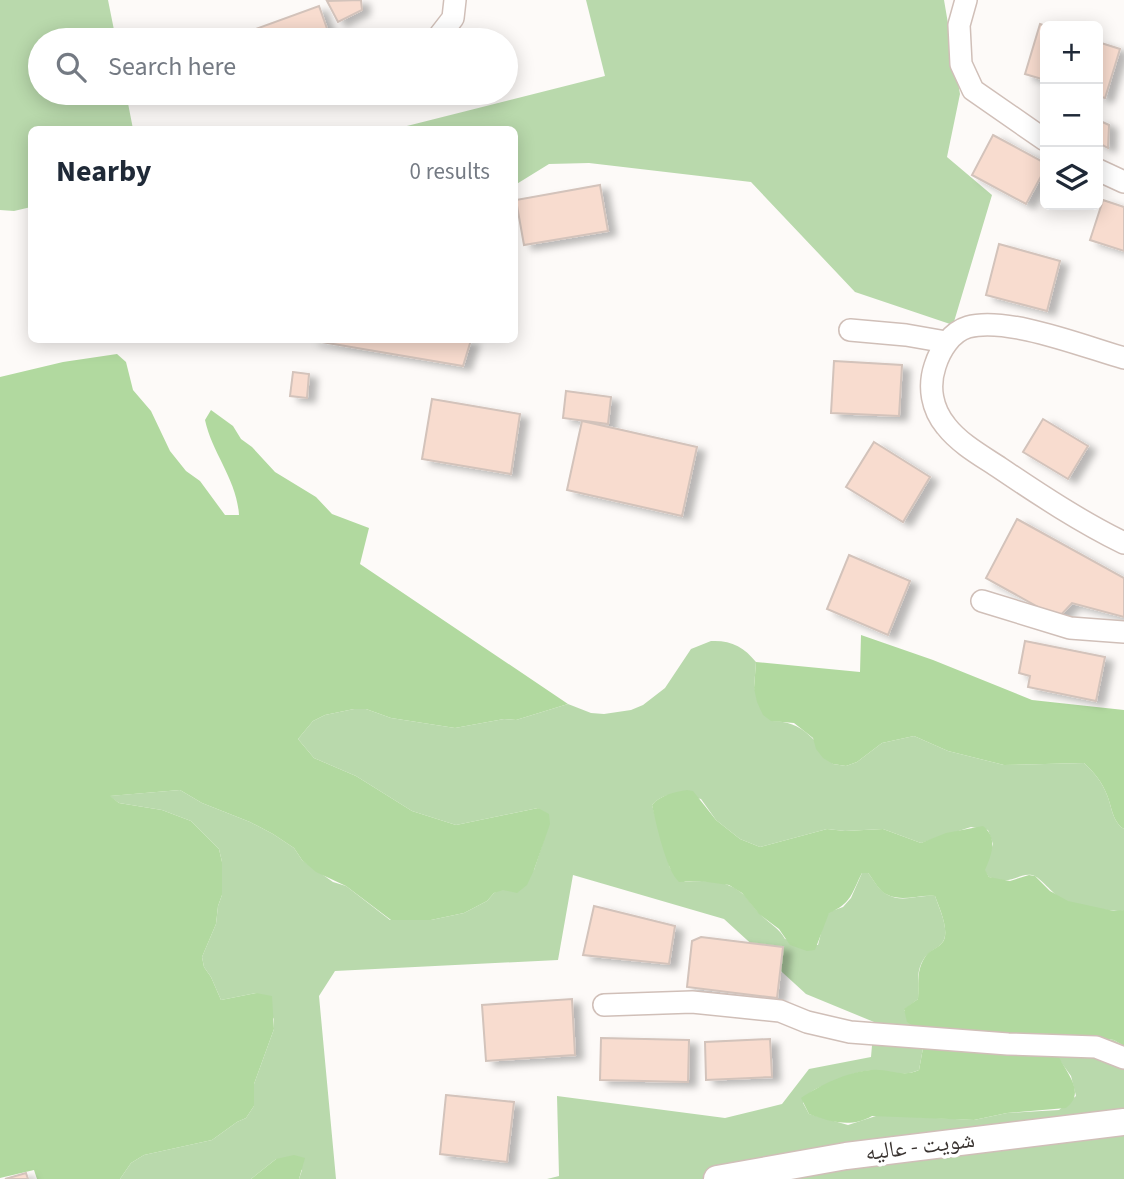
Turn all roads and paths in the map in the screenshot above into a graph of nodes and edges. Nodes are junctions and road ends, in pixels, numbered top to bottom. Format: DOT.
graph roads {
  1 [pos="455,0"];
  2 [pos="966,0"];
  3 [pos="445,28"];
  4 [pos="1040,137"];
  5 [pos="1103,172"];
  6 [pos="1124,182"];
  7 [pos="850,330"];
  8 [pos="946,342"];
  9 [pos="1124,358"];
  10 [pos="1124,543"];
  11 [pos="982,601"];
  12 [pos="1124,632"];
  13 [pos="604,1004"];
  14 [pos="1124,1058"];
  15 [pos="1124,1122"];
  16 [pos="717,1179"];
  1 -- 3 [label="street"];
  2 -- 4 [label="street"];
  5 -- 6 [label="street"];
  7 -- 8 [label="street"];
  8 -- 9 [label="street"];
  8 -- 10 [label="street"];
  11 -- 12 [label="street"];
  13 -- 14 [label="street"];
  15 -- 16 [label="street, شويت - عاليه"];
}
